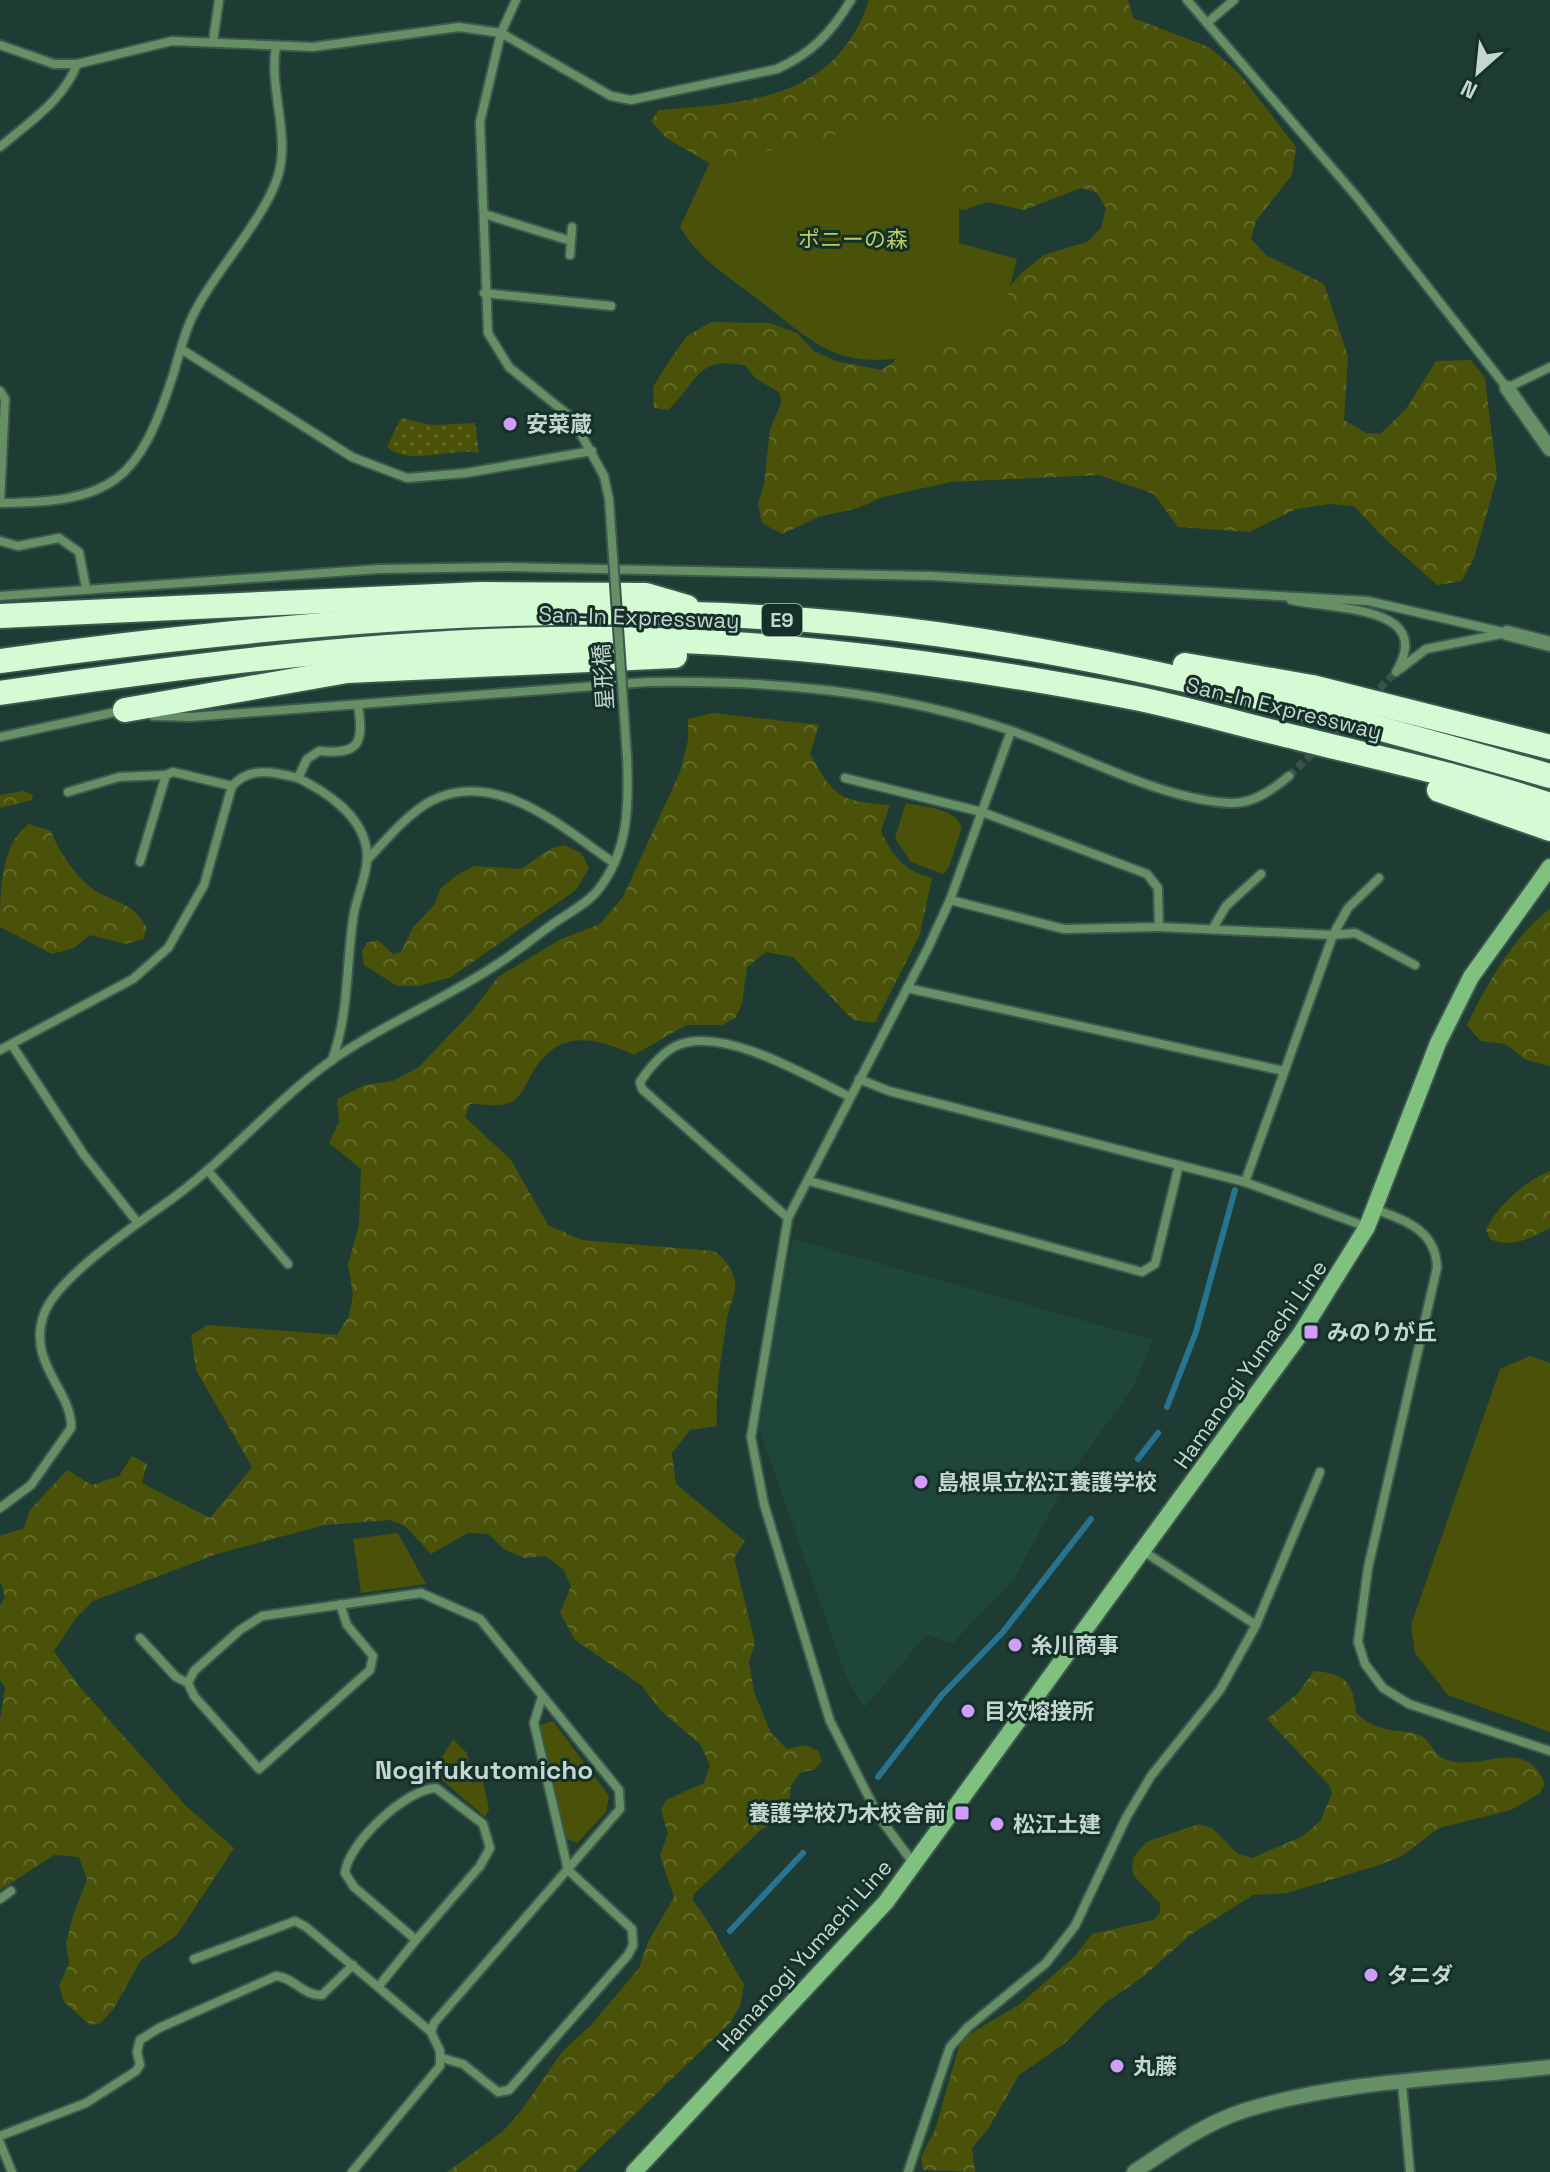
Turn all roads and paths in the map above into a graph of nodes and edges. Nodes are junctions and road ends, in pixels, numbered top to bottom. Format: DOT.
graph roads {
  1 [pos="219,0"];
  2 [pos="516,0"];
  3 [pos="851,0"];
  4 [pos="1187,0"];
  5 [pos="1234,0"];
  6 [pos="1207,23"];
  7 [pos="501,33"];
  8 [pos="213,41"];
  9 [pos="0,45"];
  10 [pos="276,46"];
  11 [pos="77,64"];
  12 [pos="0,147"];
  13 [pos="484,214"];
  14 [pos="572,227"];
  15 [pos="571,241"];
  16 [pos="570,255"];
  17 [pos="484,293"];
  18 [pos="611,306"];
  19 [pos="181,349"];
  20 [pos="1550,367"];
  21 [pos="1507,388"];
  22 [pos="0,391"];
  23 [pos="1550,449"];
  24 [pos="592,451"];
  25 [pos="0,541"];
  26 [pos="86,588"];
  27 [pos="1271,595"];
  28 [pos="0,596"];
  29 [pos="0,616"];
  30 [pos="722,616"];
  31 [pos="1507,633"];
  32 [pos="936,634"];
  33 [pos="1550,644"];
  34 [pos="805,651"];
  35 [pos="0,661"];
  36 [pos="0,693"];
  37 [pos="358,705"];
  38 [pos="125,710"];
  39 [pos="1011,731"];
  40 [pos="0,737"];
  41 [pos="1550,747"];
  42 [pos="166,775"];
  43 [pos="1289,776"];
  44 [pos="1550,776"];
  45 [pos="298,778"];
  46 [pos="845,778"];
  47 [pos="232,786"];
  48 [pos="68,792"];
  49 [pos="982,812"];
  50 [pos="1546,816"];
  51 [pos="367,860"];
  52 [pos="140,862"];
  53 [pos="614,863"];
  54 [pos="1550,867"];
  55 [pos="1261,874"];
  56 [pos="1379,878"];
  57 [pos="950,900"];
  58 [pos="1159,927"];
  59 [pos="1213,928"];
  60 [pos="1333,935"];
  61 [pos="1415,965"];
  62 [pos="907,988"];
  63 [pos="12,1045"];
  64 [pos="0,1050"];
  65 [pos="331,1060"];
  66 [pos="1284,1071"];
  67 [pos="859,1079"];
  68 [pos="850,1097"];
  69 [pos="1179,1165"];
  70 [pos="209,1172"];
  71 [pos="809,1181"];
  72 [pos="1245,1182"];
  73 [pos="1375,1209"];
  74 [pos="788,1218"];
  75 [pos="138,1223"];
  76 [pos="1367,1227"];
  77 [pos="288,1264"];
  78 [pos="1320,1472"];
  79 [pos="0,1508"];
  80 [pos="1143,1551"];
  81 [pos="340,1604"];
  82 [pos="1256,1625"];
  83 [pos="140,1638"];
  84 [pos="188,1683"];
  85 [pos="542,1697"];
  86 [pos="1550,1751"];
  87 [pos="914,1865"];
  88 [pos="568,1870"];
  89 [pos="11,1891"];
  90 [pos="0,1899"];
  91 [pos="416,1940"];
  92 [pos="194,1959"];
  93 [pos="353,1965"];
  94 [pos="378,1987"];
  95 [pos="431,2032"];
  96 [pos="442,2058"];
  97 [pos="1550,2067"];
  98 [pos="1402,2084"];
  99 [pos="0,2136"];
  100 [pos="0,2143"];
  101 [pos="12,2172"];
  102 [pos="352,2172"];
  103 [pos="634,2172"];
  104 [pos="908,2172"];
  105 [pos="1134,2172"];
  106 [pos="1410,2172"];
  1 -- 8 [label="street"];
  2 -- 7 [label="street, 星形橋"];
  3 -- 7 [label="street"];
  4 -- 6 [label="street"];
  5 -- 6 [label="street"];
  6 -- 21 [label="street"];
  7 -- 10 [label="street"];
  7 -- 13 [label="street, 星形橋"];
  8 -- 10 [label="street"];
  8 -- 11 [label="street"];
  9 -- 11 [label="street"];
  10 -- 19 [label="street"];
  11 -- 12 [label="street"];
  13 -- 15 [label="street"];
  13 -- 17 [label="street, 星形橋"];
  14 -- 15 [label="street"];
  15 -- 16 [label="street"];
  17 -- 18 [label="street"];
  17 -- 24 [label="street, 星形橋"];
  19 -- 22 [label="street"];
  19 -- 24 [label="street"];
  20 -- 21 [label="street"];
  21 -- 23 [label="street"];
  24 -- 53 [label="street, 星形橋, bridge"];
  25 -- 26 [label="street"];
  26 -- 27 [label="street"];
  26 -- 28 [label="street"];
  27 -- 31 [label="street"];
  27 -- 31 [label="street"];
  29 -- 30 [label="highway"];
  30 -- 32 [label="highway, San-In Expressway / E9"];
  30 -- 35 [label="highway, San-In Expressway / E9"];
  31 -- 33 [label="street"];
  32 -- 41 [label="highway"];
  32 -- 44 [label="highway, San-In Expressway / E9"];
  34 -- 36 [label="highway, San-In Expressway / E9"];
  34 -- 38 [label="highway"];
  34 -- 50 [label="highway, San-In Expressway / E9"];
  37 -- 38 [label="street"];
  37 -- 39 [label="street"];
  37 -- 45 [label="street"];
  38 -- 40 [label="street"];
  39 -- 43 [label="street"];
  39 -- 49 [label="street"];
  42 -- 47 [label="street"];
  42 -- 48 [label="street"];
  42 -- 52 [label="street"];
  45 -- 47 [label="street"];
  45 -- 51 [label="street"];
  46 -- 49 [label="street"];
  47 -- 63 [label="street"];
  49 -- 57 [label="street"];
  49 -- 58 [label="street"];
  51 -- 53 [label="street"];
  51 -- 65 [label="street"];
  53 -- 65 [label="street"];
  54 -- 73 [label="main road, Hamanogi Yumachi Line"];
  55 -- 59 [label="street"];
  56 -- 60 [label="street"];
  57 -- 58 [label="street"];
  57 -- 62 [label="street"];
  58 -- 59 [label="street"];
  59 -- 60 [label="street"];
  60 -- 61 [label="street"];
  60 -- 66 [label="street"];
  62 -- 66 [label="street"];
  62 -- 67 [label="street"];
  63 -- 64 [label="street"];
  63 -- 75 [label="street"];
  65 -- 70 [label="street"];
  66 -- 72 [label="street"];
  67 -- 68 [label="street"];
  67 -- 69 [label="street"];
  68 -- 71 [label="street"];
  68 -- 74 [label="street"];
  69 -- 71 [label="street"];
  69 -- 72 [label="street"];
  70 -- 75 [label="street"];
  70 -- 77 [label="street"];
  71 -- 74 [label="street"];
  72 -- 76 [label="street"];
  73 -- 76 [label="main road, Hamanogi Yumachi Line"];
  73 -- 86 [label="street"];
  74 -- 87 [label="street"];
  75 -- 79 [label="street"];
  76 -- 80 [label="main road, Hamanogi Yumachi Line"];
  78 -- 82 [label="street"];
  80 -- 82 [label="street"];
  80 -- 87 [label="main road, Hamanogi Yumachi Line"];
  81 -- 84 [label="street"];
  81 -- 84 [label="street"];
  81 -- 85 [label="street"];
  82 -- 104 [label="street"];
  83 -- 84 [label="street"];
  85 -- 88 [label="street"];
  85 -- 88 [label="street"];
  87 -- 103 [label="main road, Hamanogi Yumachi Line"];
  88 -- 95 [label="street"];
  88 -- 96 [label="street"];
  89 -- 90 [label="street"];
  91 -- 91 [label="street"];
  91 -- 94 [label="street"];
  92 -- 93 [label="street"];
  93 -- 94 [label="street"];
  93 -- 99 [label="street"];
  94 -- 95 [label="street"];
  95 -- 96 [label="street"];
  96 -- 102 [label="street"];
  97 -- 98 [label="street"];
  98 -- 105 [label="street"];
  98 -- 106 [label="street"];
  100 -- 101 [label="street"];
}
